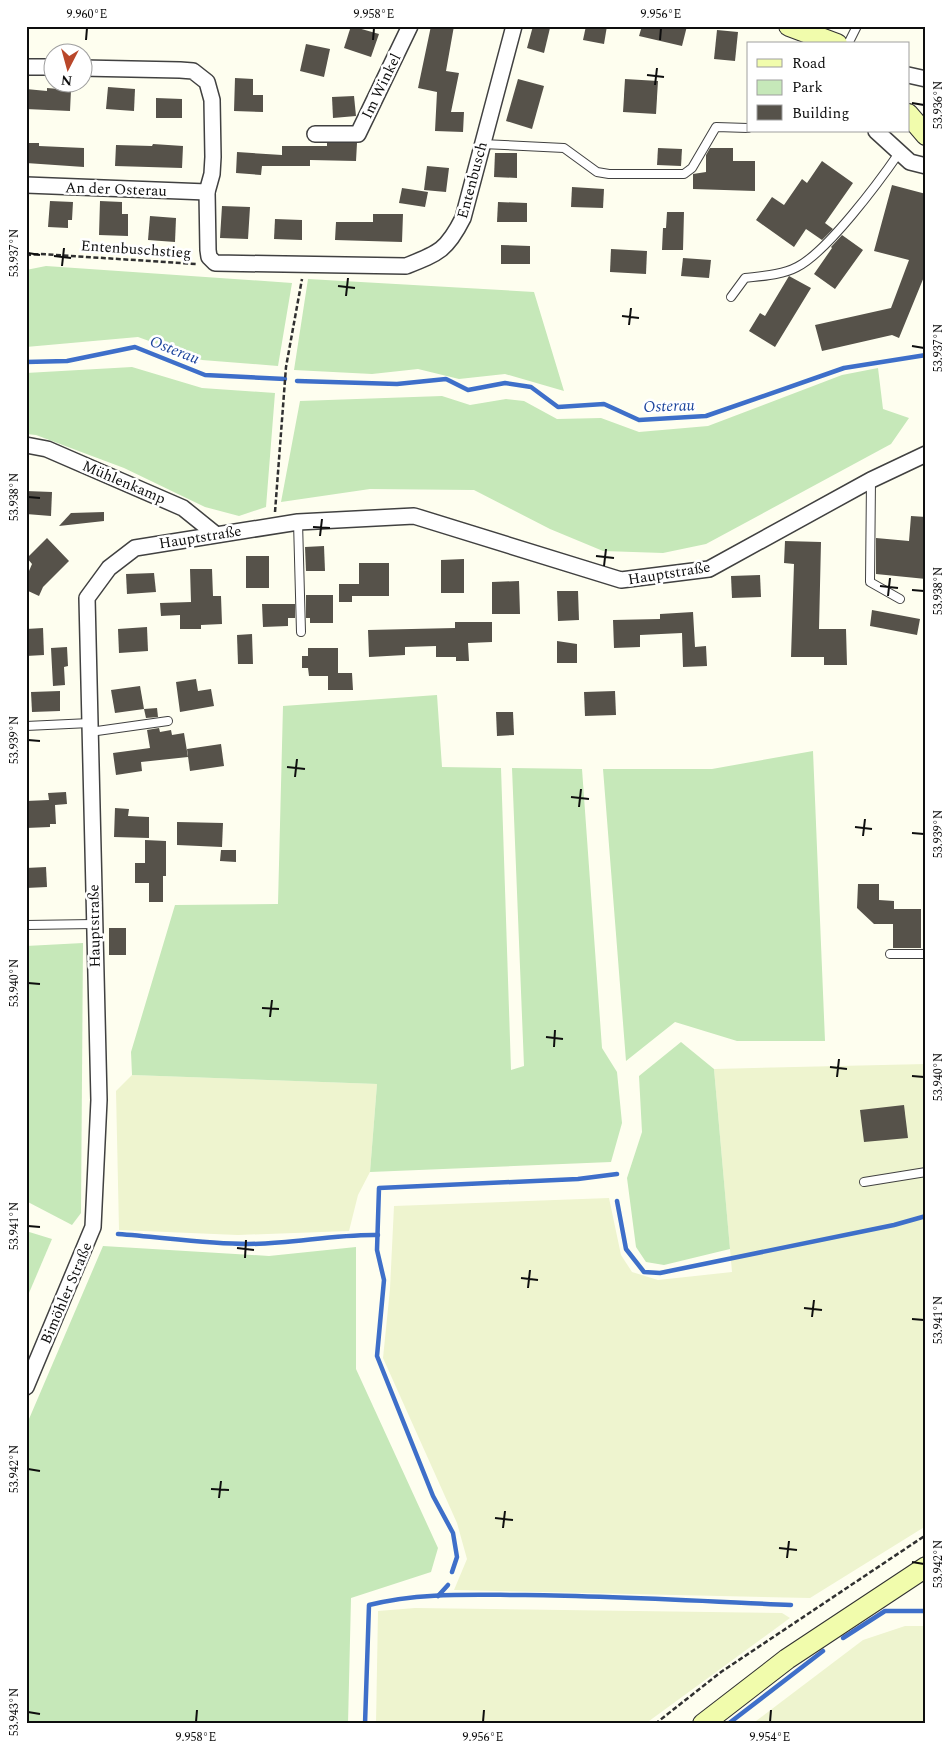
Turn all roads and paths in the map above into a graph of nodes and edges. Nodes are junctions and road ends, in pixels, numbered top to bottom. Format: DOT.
graph roads {
  1 [pos="410,26"];
  2 [pos="514,26"];
  3 [pos="789,26"];
  4 [pos="857,26"];
  5 [pos="832,42"];
  6 [pos="849,42"];
  7 [pos="26,67"];
  8 [pos="42,68"];
  9 [pos="92,68"];
  10 [pos="910,75"];
  11 [pos="926,79"];
  12 [pos="910,116"];
  13 [pos="747,128"];
  14 [pos="877,132"];
  15 [pos="316,134"];
  16 [pos="926,135"];
  17 [pos="482,144"];
  18 [pos="899,153"];
  19 [pos="926,166"];
  20 [pos="26,185"];
  21 [pos="207,192"];
  22 [pos="26,256"];
  23 [pos="215,263"];
  24 [pos="304,266"];
  25 [pos="731,297"];
  26 [pos="26,445"];
  27 [pos="926,454"];
  28 [pos="871,480"];
  29 [pos="266,515"];
  30 [pos="298,522"];
  31 [pos="214,533"];
  32 [pos="900,600"];
  33 [pos="301,632"];
  34 [pos="168,722"];
  35 [pos="26,726"];
  36 [pos="90,728"];
  37 [pos="94,924"];
  38 [pos="26,925"];
  39 [pos="890,954"];
  40 [pos="926,954"];
  41 [pos="926,1172"];
  42 [pos="864,1182"];
  43 [pos="93,1227"];
  44 [pos="26,1387"];
  45 [pos="926,1535"];
  46 [pos="926,1567"];
  47 [pos="655,1724"];
  48 [pos="703,1724"];
  1 -- 15 [label="street, Im Winkel"];
  2 -- 17 [label="street, Entenbusch"];
  3 -- 5 [label="street"];
  4 -- 6 [label="lane"];
  7 -- 8 [label="street"];
  9 -- 21 [label="street"];
  10 -- 11 [label="street"];
  12 -- 16 [label="street"];
  13 -- 17 [label="lane"];
  14 -- 18 [label="street"];
  17 -- 24 [label="street, Entenbusch"];
  18 -- 19 [label="street"];
  18 -- 25 [label="lane"];
  20 -- 21 [label="street, An der Osterau"];
  21 -- 23 [label="street"];
  22 -- 23 [label="path, Entenbuschstieg"];
  23 -- 24 [label="street, Entenbusch"];
  24 -- 29 [label="path"];
  26 -- 31 [label="street, Mühlenkamp"];
  27 -- 28 [label="street, Hauptstraße"];
  28 -- 30 [label="street, Hauptstraße"];
  28 -- 32 [label="lane"];
  30 -- 31 [label="street, Hauptstraße"];
  30 -- 33 [label="lane"];
  31 -- 36 [label="street, Hauptstraße"];
  34 -- 36 [label="lane"];
  35 -- 36 [label="lane"];
  36 -- 37 [label="street, Hauptstraße"];
  37 -- 38 [label="lane"];
  37 -- 43 [label="street, Hauptstraße"];
  39 -- 40 [label="lane"];
  41 -- 42 [label="lane"];
  43 -- 44 [label="street, Bimöhler Straße"];
  45 -- 47 [label="path"];
  46 -- 48 [label="street"];
}
